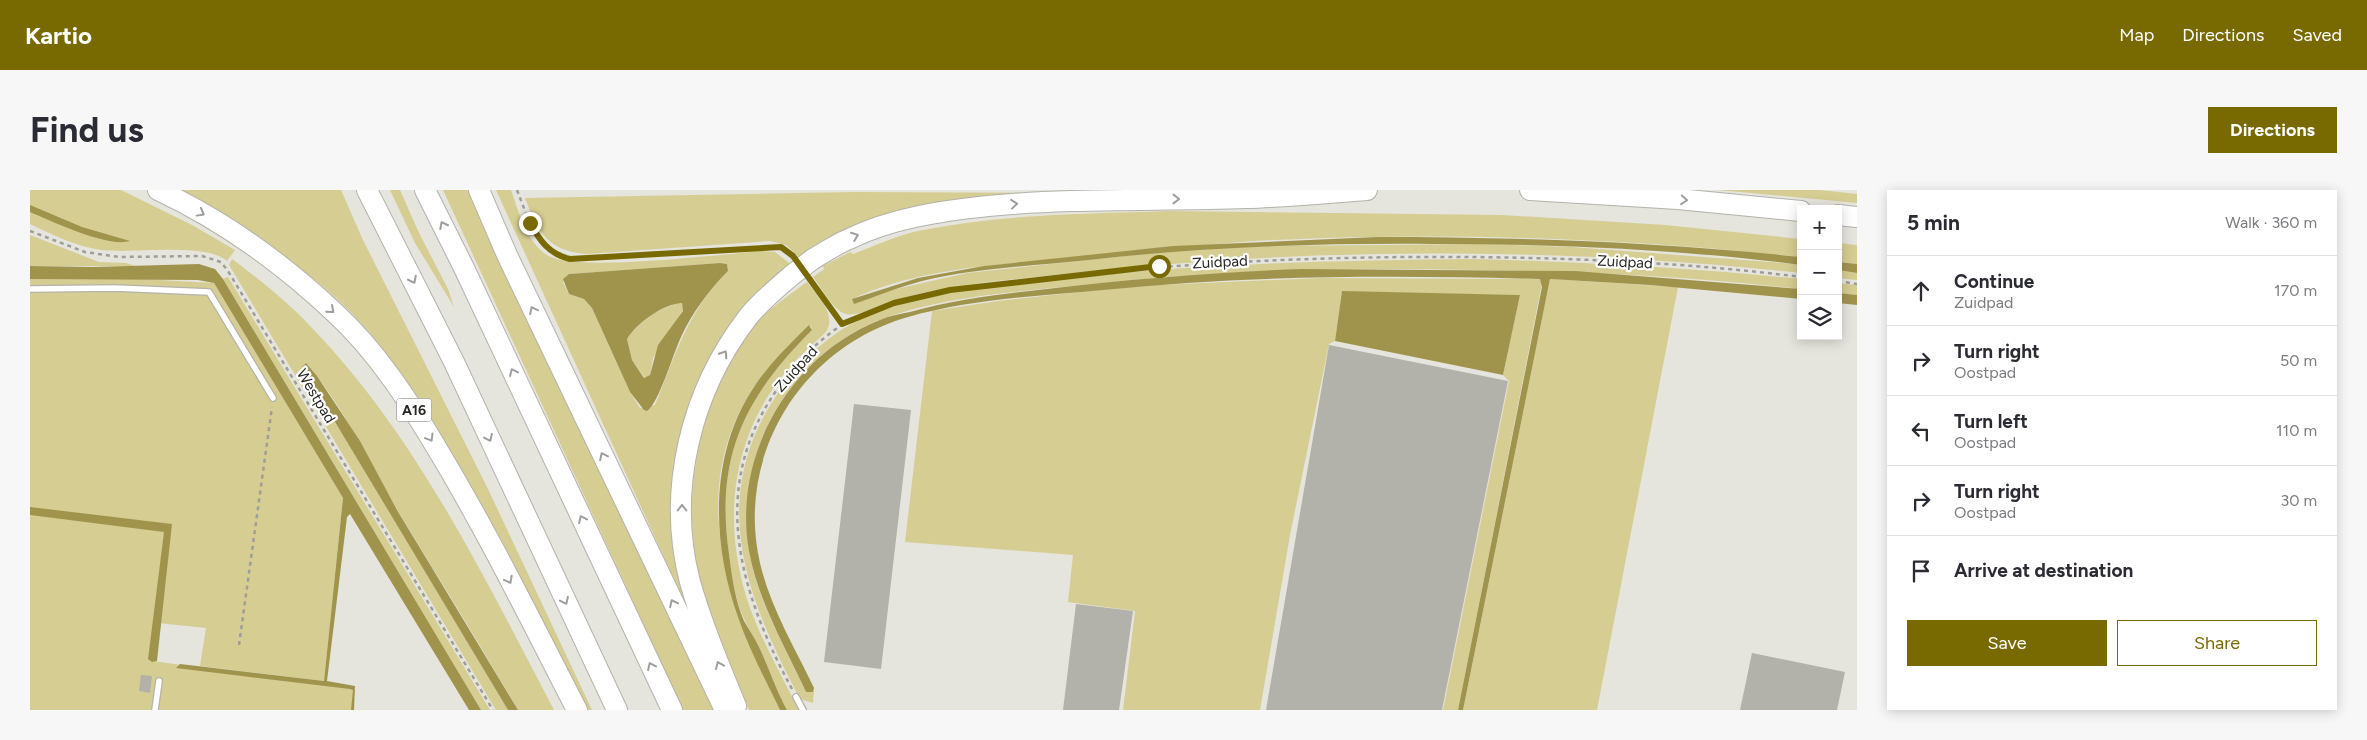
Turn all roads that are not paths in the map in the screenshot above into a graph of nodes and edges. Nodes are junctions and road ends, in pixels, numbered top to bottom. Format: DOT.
graph roads {
  1 [pos="158,190"];
  2 [pos="367,190"];
  3 [pos="425,190"];
  4 [pos="479,190"];
  5 [pos="1367,190"];
  6 [pos="1530,190"];
  7 [pos="1797,211"];
  8 [pos="1842,215"];
  9 [pos="1857,217"];
  10 [pos="30,289"];
  11 [pos="273,398"];
  12 [pos="159,681"];
  13 [pos="796,697"];
  14 [pos="155,710"];
  15 [pos="577,710"];
  16 [pos="616,710"];
  17 [pos="672,710"];
  18 [pos="725,710"];
  19 [pos="738,710"];
  20 [pos="803,710"];
  1 -- 15 [label="highway, A16, one-way"];
  2 -- 16 [label="highway, one-way"];
  17 -- 3 [label="highway, one-way"];
  18 -- 4 [label="highway, one-way"];
  19 -- 5 [label="highway, one-way"];
  6 -- 7 [label="highway, one-way"];
  8 -- 9 [label="highway"];
  10 -- 11 [label="lane"];
  12 -- 14 [label="lane"];
  13 -- 20 [label="lane"];
}
